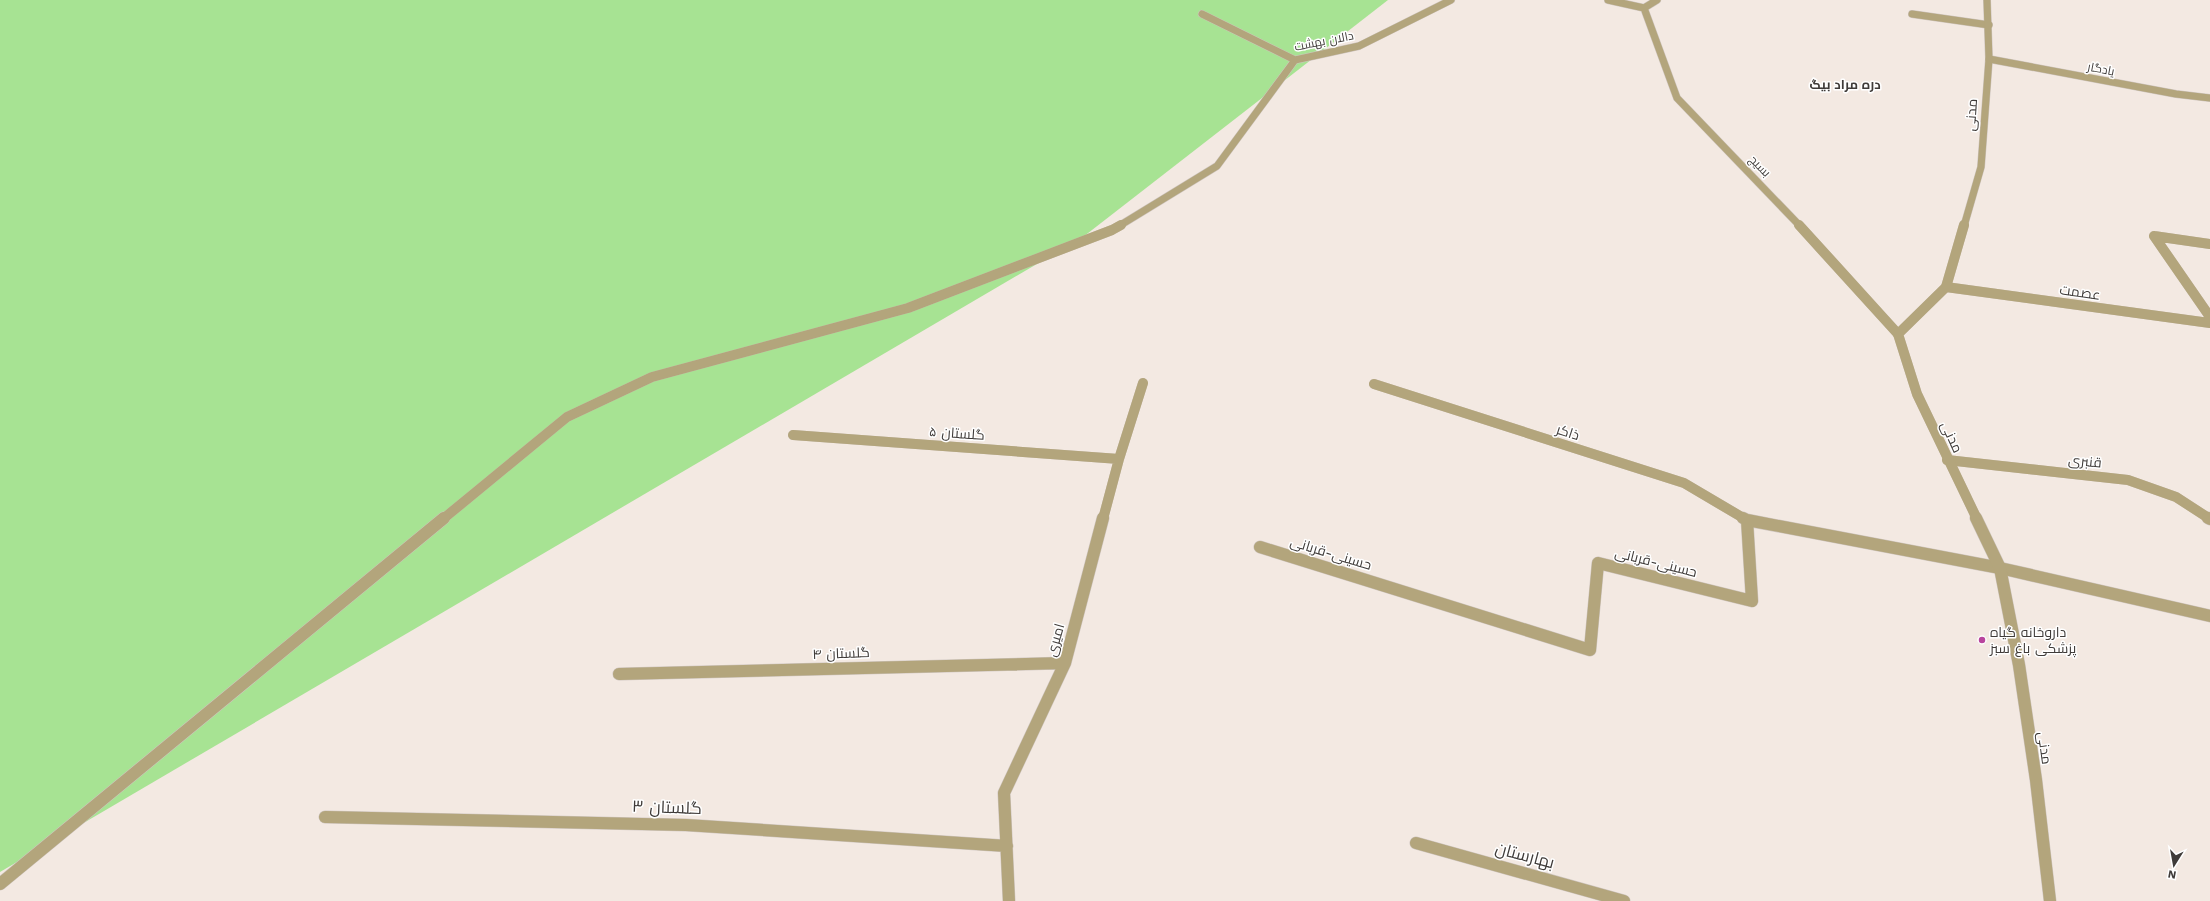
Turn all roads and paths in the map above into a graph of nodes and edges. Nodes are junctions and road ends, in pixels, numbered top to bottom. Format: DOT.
graph roads {
  1 [pos="1452,0"];
  2 [pos="1608,0"];
  3 [pos="1657,0"];
  4 [pos="1987,0"];
  5 [pos="1621,2"];
  6 [pos="1644,8"];
  7 [pos="1202,14"];
  8 [pos="1912,14"];
  9 [pos="1989,25"];
  10 [pos="1295,60"];
  11 [pos="1989,60"];
  12 [pos="2210,98"];
  13 [pos="2210,244"];
  14 [pos="1946,287"];
  15 [pos="2210,317"];
  16 [pos="2210,323"];
  17 [pos="1898,334"];
  18 [pos="1143,383"];
  19 [pos="1374,384"];
  20 [pos="793,435"];
  21 [pos="1119,459"];
  22 [pos="1947,460"];
  23 [pos="2210,519"];
  24 [pos="1747,520"];
  25 [pos="1260,547"];
  26 [pos="2000,568"];
  27 [pos="2210,616"];
  28 [pos="1065,663"];
  29 [pos="619,674"];
  30 [pos="325,817"];
  31 [pos="1416,843"];
  32 [pos="1007,846"];
  33 [pos="0,884"];
  34 [pos="1009,901"];
  35 [pos="1624,901"];
  36 [pos="2050,901"];
  1 -- 10 [label="street, دالان بهشت"];
  2 -- 5 [label="street"];
  3 -- 6 [label="street"];
  4 -- 9 [label="street, مدنی"];
  5 -- 6 [label="street"];
  6 -- 17 [label="street, بسیج"];
  7 -- 10 [label="street, دالان بهشت"];
  8 -- 9 [label="street"];
  9 -- 11 [label="street, مدنی"];
  10 -- 33 [label="street"];
  11 -- 12 [label="street, یادگار"];
  11 -- 14 [label="street, مدنی"];
  13 -- 15 [label="street"];
  14 -- 16 [label="street, عصمت"];
  14 -- 17 [label="street, مدنی"];
  17 -- 22 [label="street, مدنی"];
  18 -- 21 [label="street, امیری"];
  19 -- 24 [label="street, ذاکر"];
  20 -- 21 [label="street, گلستان ۵"];
  21 -- 28 [label="street, امیری"];
  22 -- 23 [label="street, قنبری"];
  22 -- 26 [label="street, مدنی"];
  24 -- 25 [label="street, حسینی-قربانی"];
  24 -- 26 [label="street"];
  26 -- 27 [label="street"];
  26 -- 36 [label="street, مدنی"];
  28 -- 29 [label="street, گلستان ۴"];
  28 -- 32 [label="street, امیری"];
  30 -- 32 [label="street, گلستان ۳"];
  31 -- 35 [label="street, بهارستان"];
  32 -- 34 [label="street, امیری"];
}
